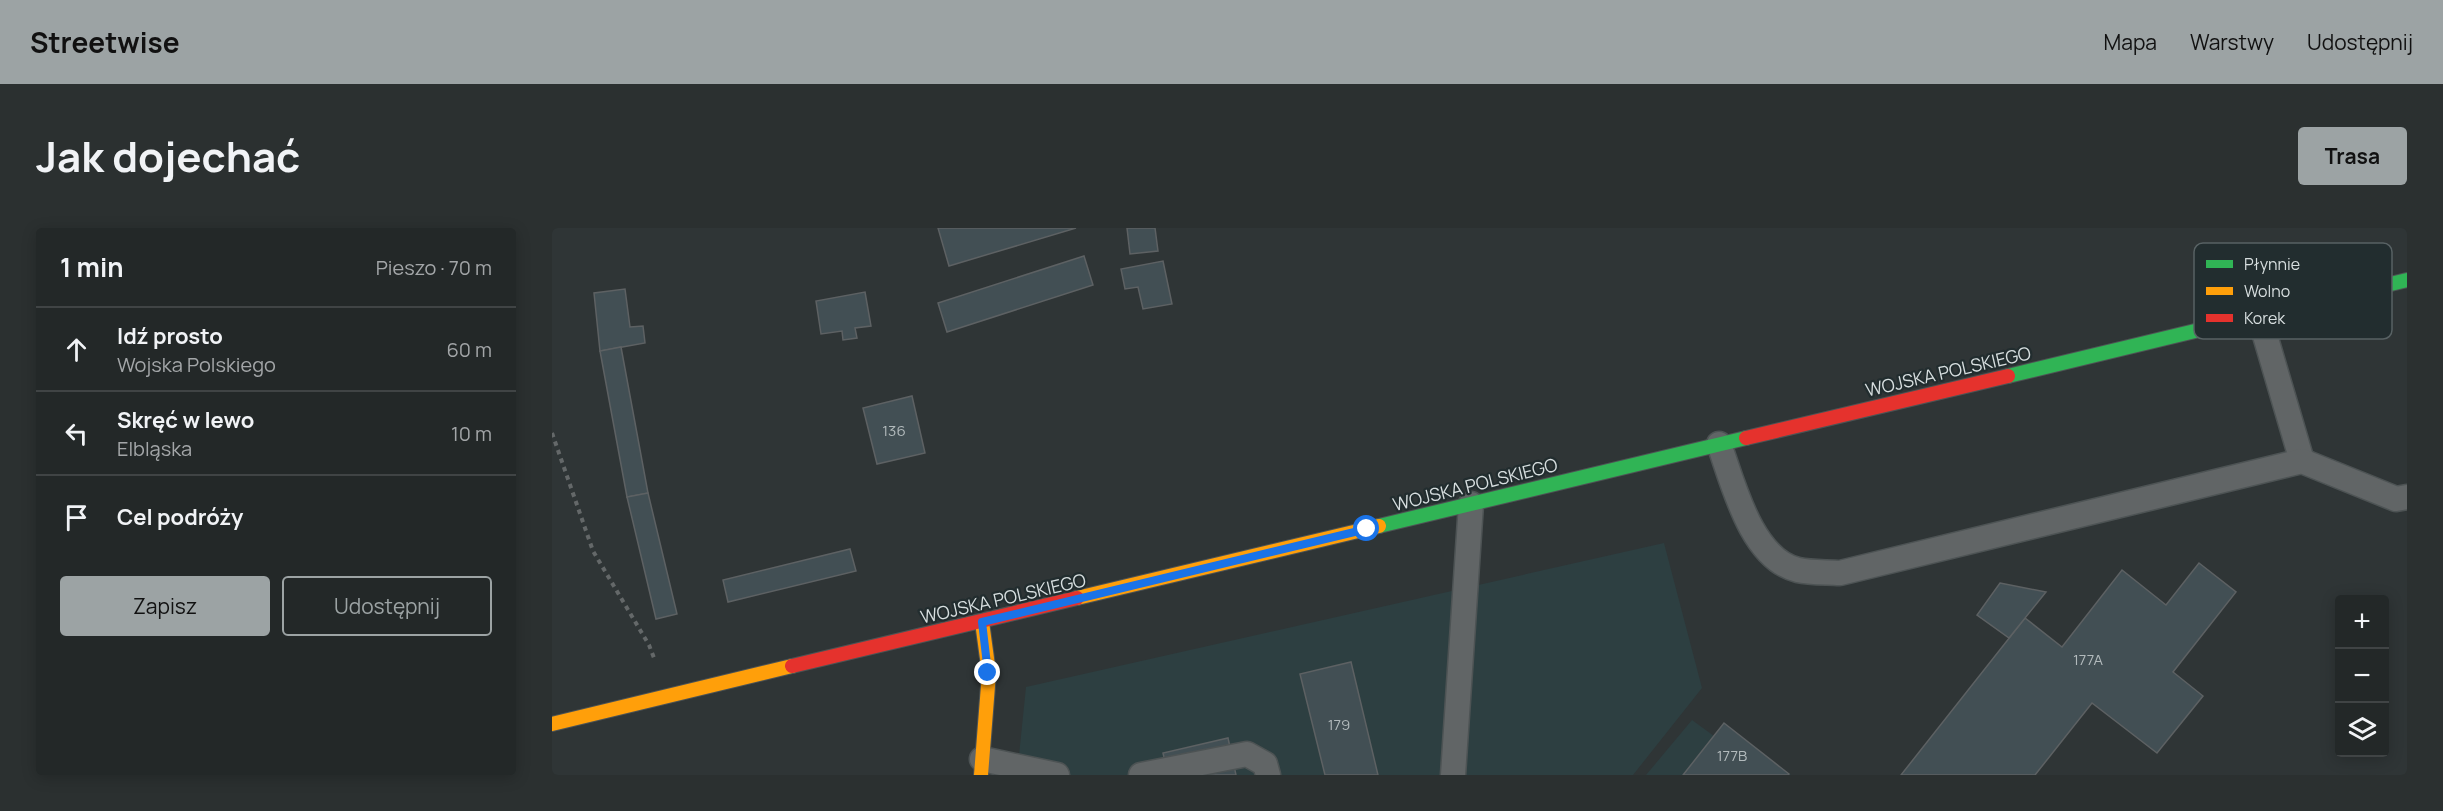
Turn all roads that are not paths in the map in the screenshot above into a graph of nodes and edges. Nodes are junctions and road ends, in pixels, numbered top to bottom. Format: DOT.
graph roads {
  1 [pos="2407,280"];
  2 [pos="2392,284"];
  3 [pos="2194,331"];
  4 [pos="2266,339"];
  5 [pos="1719,444"];
  6 [pos="2302,461"];
  7 [pos="2407,496"];
  8 [pos="1471,504"];
  9 [pos="982,622"];
  10 [pos="552,724"];
  11 [pos="981,767"];
  12 [pos="1057,775"];
  13 [pos="1141,775"];
  14 [pos="1268,775"];
  15 [pos="1453,775"];
  1 -- 2 [label="main road, WOJSKA POLSKIEGO"];
  3 -- 5 [label="main road, WOJSKA POLSKIEGO"];
  4 -- 6 [label="lane"];
  5 -- 6 [label="lane"];
  5 -- 8 [label="main road, WOJSKA POLSKIEGO"];
  6 -- 7 [label="lane"];
  8 -- 9 [label="main road, WOJSKA POLSKIEGO"];
  8 -- 15 [label="lane"];
  9 -- 10 [label="main road, WOJSKA POLSKIEGO"];
  9 -- 11 [label="main road"];
  11 -- 12 [label="lane"];
  13 -- 14 [label="lane"];
}
